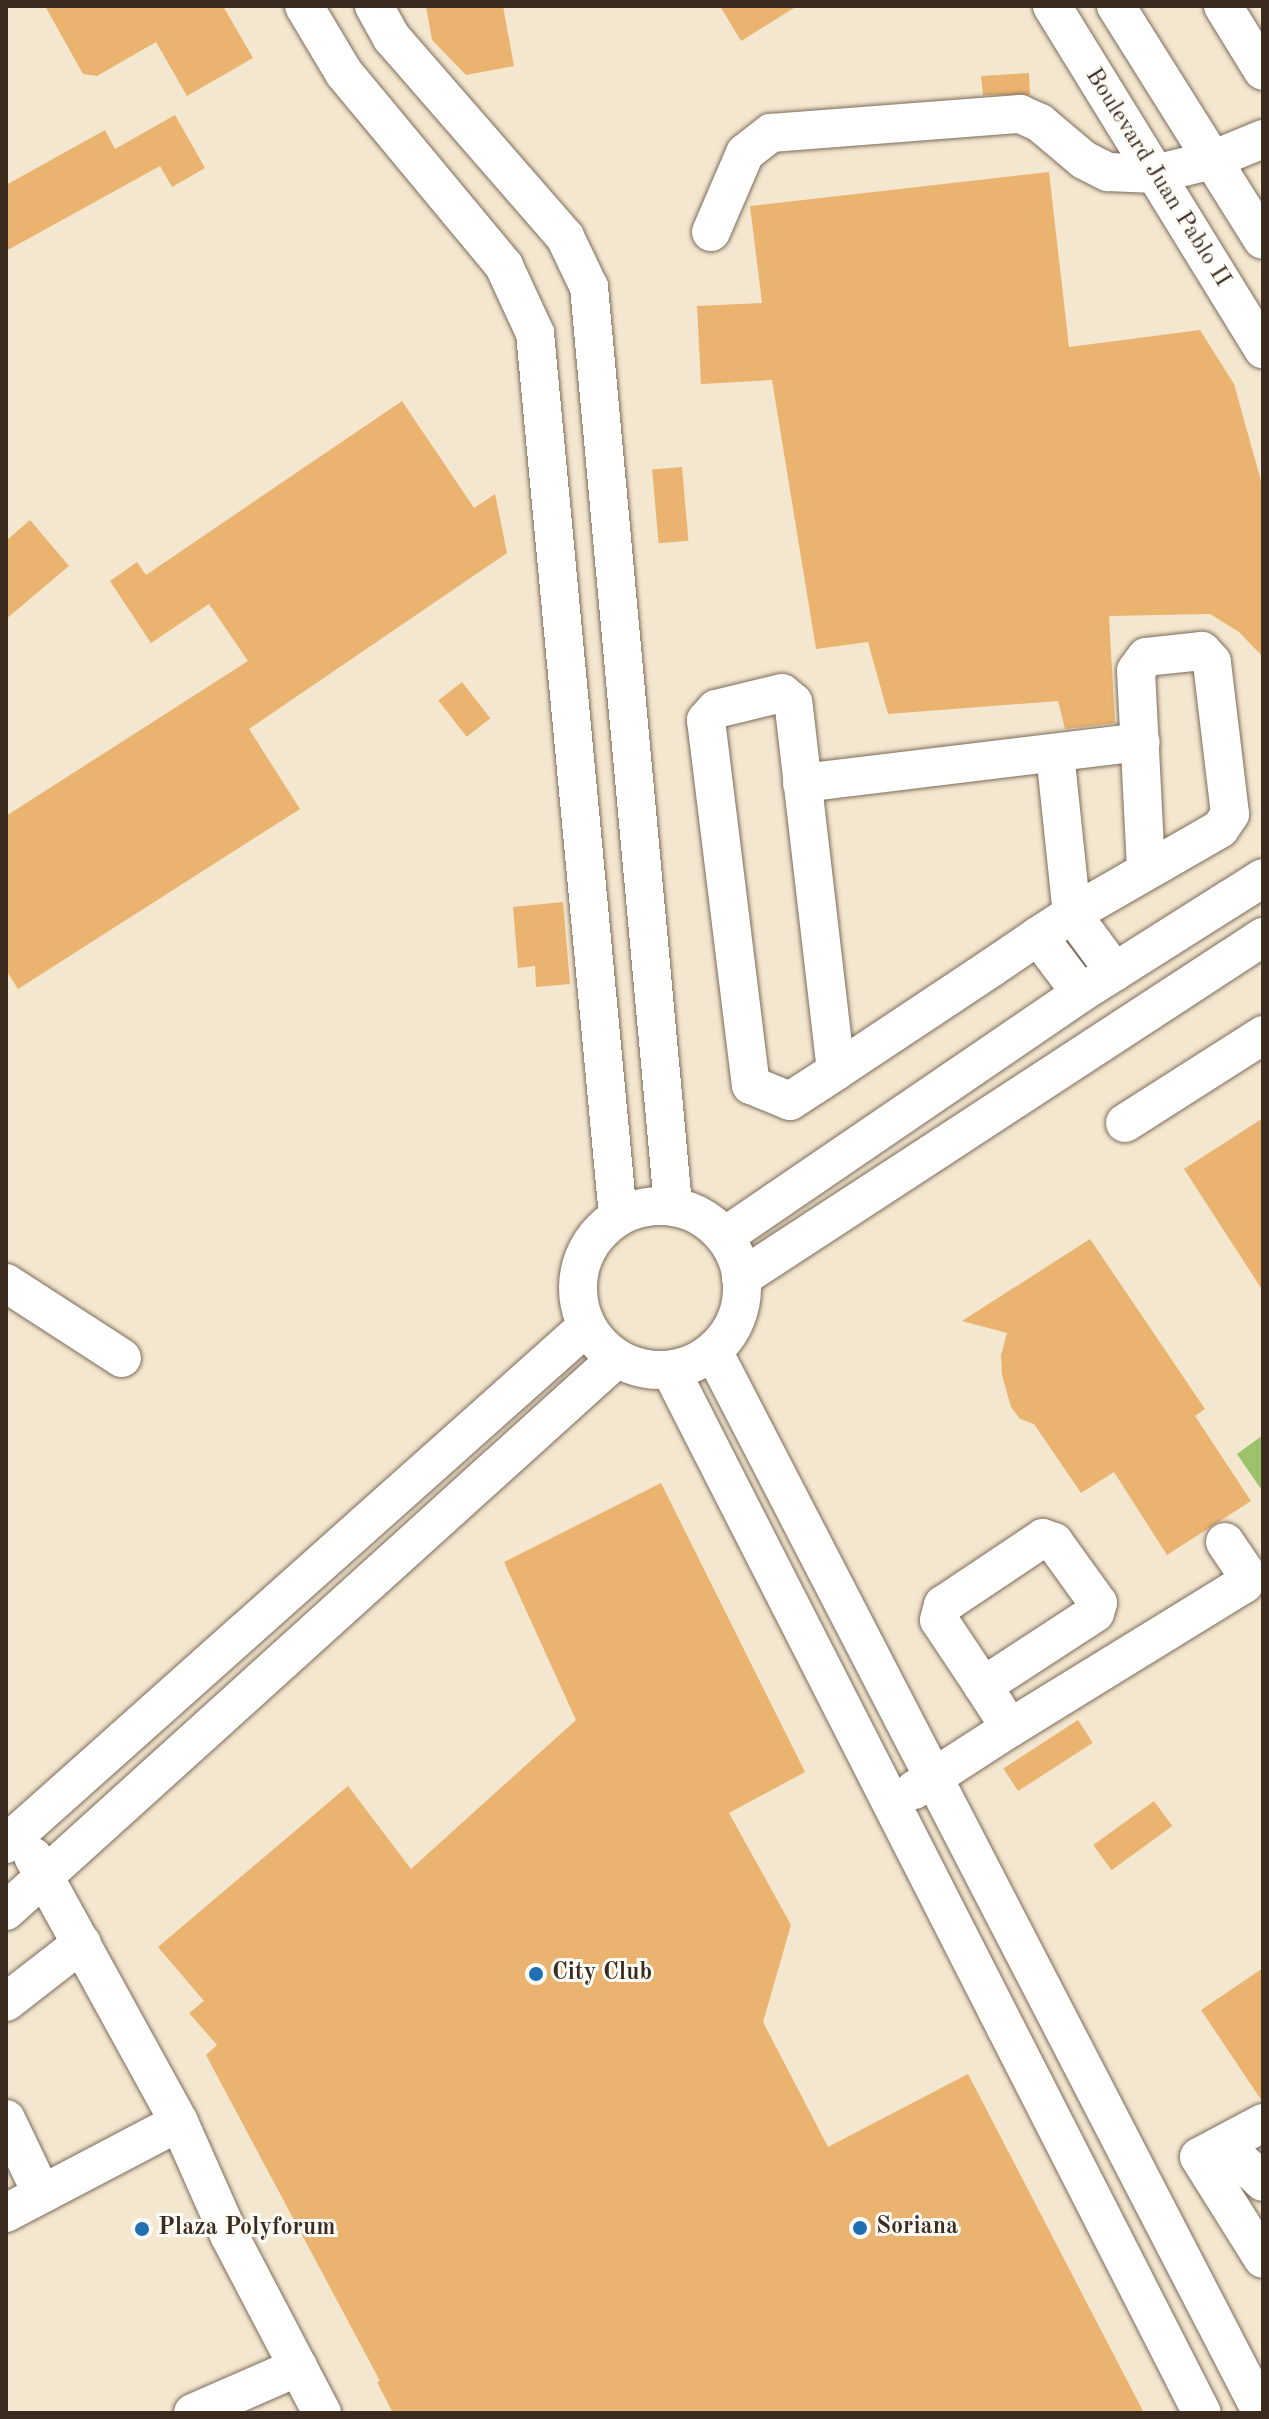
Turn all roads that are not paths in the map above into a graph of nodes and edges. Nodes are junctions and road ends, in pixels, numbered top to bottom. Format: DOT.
graph roads {
  1 [pos="304,6"];
  2 [pos="374,6"];
  3 [pos="1052,6"];
  4 [pos="1116,6"];
  5 [pos="1223,6"];
  6 [pos="1263,71"];
  7 [pos="1263,139"];
  8 [pos="1212,160"];
  9 [pos="1155,174"];
  10 [pos="711,232"];
  11 [pos="1263,240"];
  12 [pos="1263,349"];
  13 [pos="1141,742"];
  14 [pos="1055,753"];
  15 [pos="802,783"];
  16 [pos="1146,871"];
  17 [pos="1263,878"];
  18 [pos="1072,914"];
  19 [pos="1038,936"];
  20 [pos="1263,937"];
  21 [pos="1115,972"];
  22 [pos="1081,993"];
  23 [pos="1263,1035"];
  24 [pos="836,1071"];
  25 [pos="1125,1123"];
  26 [pos="673,1205"];
  27 [pos="618,1216"];
  28 [pos="725,1236"];
  29 [pos="741,1278"];
  30 [pos="6,1283"];
  31 [pos="587,1326"];
  32 [pos="713,1351"];
  33 [pos="122,1358"];
  34 [pos="616,1359"];
  35 [pos="671,1371"];
  36 [pos="1225,1542"];
  37 [pos="983,1686"];
  38 [pos="1010,1728"];
  39 [pos="934,1775"];
  40 [pos="891,1805"];
  41 [pos="12,1839"];
  42 [pos="45,1876"];
  43 [pos="6,1911"];
  44 [pos="82,1943"];
  45 [pos="6,2002"];
  46 [pos="6,2119"];
  47 [pos="179,2122"];
  48 [pos="1263,2123"];
  49 [pos="1212,2152"];
  50 [pos="1139,2173"];
  51 [pos="1263,2182"];
  52 [pos="1085,2185"];
  53 [pos="42,2194"];
  54 [pos="6,2213"];
  55 [pos="1263,2259"];
  56 [pos="298,2367"];
  57 [pos="193,2413"];
  58 [pos="322,2413"];
  59 [pos="1202,2413"];
  60 [pos="1262,2413"];
  1 -- 27 [label="street"];
  2 -- 26 [label="street"];
  3 -- 9 [label="street, Boulevard Juan Pablo II"];
  4 -- 8 [label="street"];
  5 -- 6 [label="street"];
  7 -- 8 [label="street"];
  8 -- 9 [label="street"];
  8 -- 11 [label="street"];
  9 -- 10 [label="street"];
  9 -- 12 [label="street, Boulevard Juan Pablo II"];
  13 -- 14 [label="street"];
  13 -- 16 [label="street"];
  13 -- 16 [label="street"];
  14 -- 15 [label="street"];
  14 -- 18 [label="street"];
  15 -- 24 [label="street"];
  15 -- 24 [label="street"];
  16 -- 18 [label="street"];
  17 -- 21 [label="street"];
  18 -- 19 [label="street"];
  18 -- 21 [label="street"];
  19 -- 22 [label="street"];
  19 -- 24 [label="street"];
  20 -- 29 [label="street"];
  21 -- 22 [label="street"];
  22 -- 28 [label="street"];
  23 -- 25 [label="street"];
  26 -- 27 [label="street"];
  26 -- 28 [label="street"];
  27 -- 31 [label="street"];
  28 -- 29 [label="street"];
  29 -- 32 [label="street"];
  30 -- 33 [label="street"];
  31 -- 34 [label="street"];
  31 -- 41 [label="street"];
  32 -- 35 [label="street"];
  32 -- 39 [label="street"];
  34 -- 35 [label="street"];
  34 -- 42 [label="street"];
  35 -- 40 [label="street"];
  36 -- 38 [label="street"];
  37 -- 38 [label="street"];
  38 -- 39 [label="street"];
  39 -- 40 [label="street"];
  39 -- 50 [label="street"];
  40 -- 52 [label="street"];
  41 -- 42 [label="street"];
  42 -- 43 [label="street"];
  42 -- 44 [label="street"];
  44 -- 45 [label="street"];
  44 -- 47 [label="street"];
  46 -- 53 [label="street"];
  47 -- 53 [label="street"];
  47 -- 56 [label="street"];
  48 -- 49 [label="street"];
  49 -- 50 [label="street"];
  49 -- 51 [label="street"];
  49 -- 55 [label="street"];
  50 -- 52 [label="street"];
  50 -- 60 [label="street"];
  52 -- 59 [label="street"];
  53 -- 54 [label="street"];
  56 -- 57 [label="street"];
  56 -- 58 [label="street"];
}
